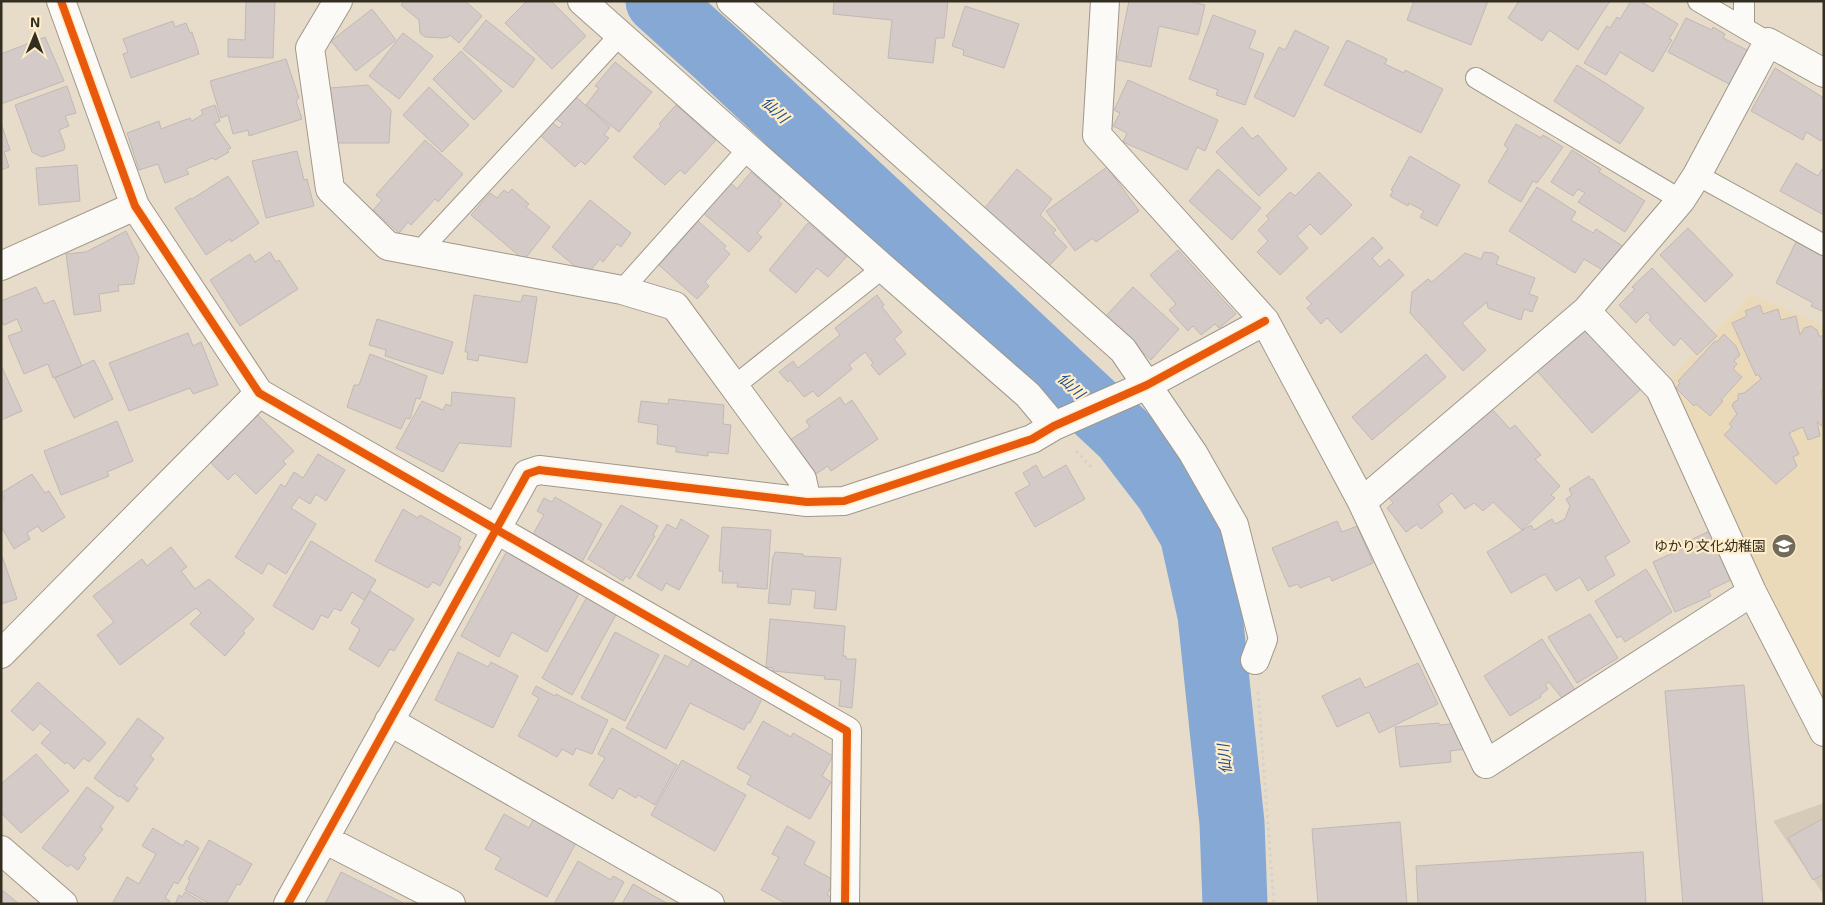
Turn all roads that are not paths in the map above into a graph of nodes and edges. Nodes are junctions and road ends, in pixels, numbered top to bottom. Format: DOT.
graph roads {
  1 [pos="61,1"];
  2 [pos="338,1"];
  3 [pos="582,1"];
  4 [pos="731,1"];
  5 [pos="1105,1"];
  6 [pos="1698,1"];
  7 [pos="1744,1"];
  8 [pos="1744,28"];
  9 [pos="620,35"];
  10 [pos="1768,42"];
  11 [pos="1824,74"];
  12 [pos="1476,78"];
  13 [pos="748,149"];
  14 [pos="1696,175"];
  15 [pos="1681,200"];
  16 [pos="135,206"];
  17 [pos="1824,245"];
  18 [pos="419,252"];
  19 [pos="1,266"];
  20 [pos="883,268"];
  21 [pos="622,290"];
  22 [pos="1586,311"];
  23 [pos="1265,321"];
  24 [pos="733,386"];
  25 [pos="1137,389"];
  26 [pos="259,393"];
  27 [pos="1062,423"];
  28 [pos="808,502"];
  29 [pos="1362,502"];
  30 [pos="496,529"];
  31 [pos="1752,592"];
  32 [pos="1,654"];
  33 [pos="1256,660"];
  34 [pos="389,721"];
  35 [pos="1824,732"];
  36 [pos="324,838"];
  37 [pos="1,850"];
  38 [pos="63,904"];
  39 [pos="288,904"];
  40 [pos="451,904"];
  41 [pos="710,904"];
  42 [pos="845,904"];
  1 -- 16 [label="street"];
  2 -- 18 [label="street"];
  3 -- 9 [label="street"];
  4 -- 25 [label="street"];
  5 -- 23 [label="street"];
  6 -- 8 [label="lane"];
  7 -- 8 [label="lane"];
  8 -- 10 [label="lane"];
  9 -- 13 [label="street"];
  9 -- 18 [label="lane"];
  10 -- 11 [label="street"];
  10 -- 14 [label="street"];
  12 -- 15 [label="lane"];
  13 -- 20 [label="street"];
  13 -- 21 [label="lane"];
  14 -- 15 [label="street"];
  14 -- 17 [label="lane"];
  15 -- 22 [label="street"];
  16 -- 19 [label="street"];
  16 -- 26 [label="street"];
  18 -- 21 [label="street"];
  20 -- 24 [label="lane"];
  20 -- 27 [label="street"];
  21 -- 24 [label="street"];
  22 -- 29 [label="street"];
  22 -- 31 [label="street"];
  23 -- 25 [label="street"];
  23 -- 29 [label="street"];
  24 -- 28 [label="street"];
  25 -- 27 [label="street"];
  25 -- 33 [label="street"];
  26 -- 30 [label="street"];
  26 -- 32 [label="street"];
  27 -- 28 [label="street"];
  28 -- 30 [label="street"];
  29 -- 31 [label="street"];
  30 -- 34 [label="street"];
  30 -- 42 [label="street"];
  31 -- 35 [label="street"];
  34 -- 36 [label="street"];
  34 -- 41 [label="street"];
  36 -- 39 [label="street"];
  36 -- 40 [label="street"];
  37 -- 38 [label="street"];
}
